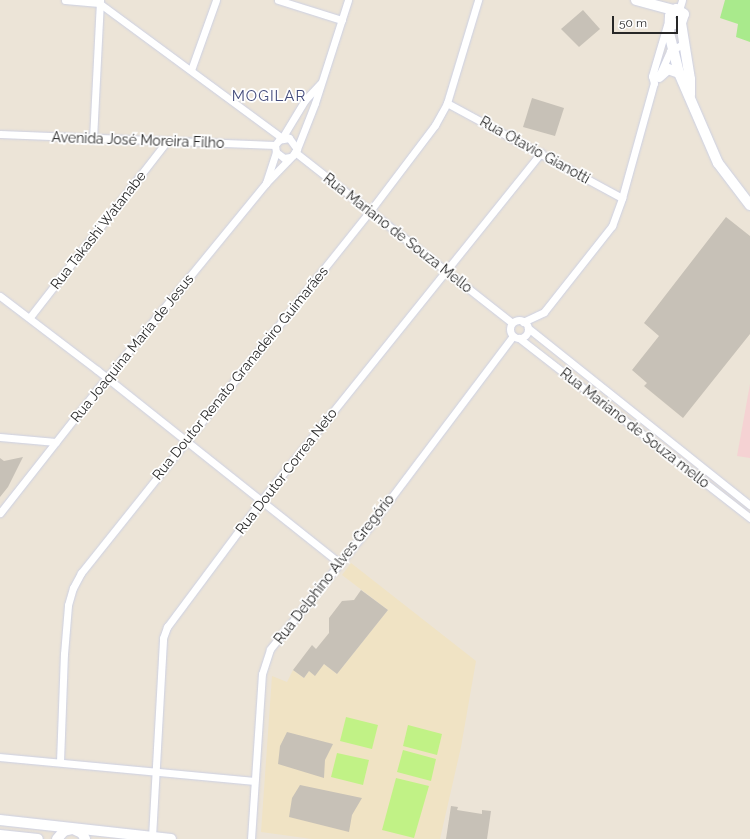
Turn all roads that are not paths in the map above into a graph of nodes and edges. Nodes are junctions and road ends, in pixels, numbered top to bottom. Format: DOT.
graph roads {
  1 [pos="65,0"];
  2 [pos="216,0"];
  3 [pos="278,0"];
  4 [pos="348,0"];
  5 [pos="478,0"];
  6 [pos="636,0"];
  7 [pos="100,2"];
  8 [pos="674,12"];
  9 [pos="342,20"];
  10 [pos="683,44"];
  11 [pos="673,49"];
  12 [pos="191,70"];
  13 [pos="679,73"];
  14 [pos="656,80"];
  15 [pos="321,83"];
  16 [pos="690,97"];
  17 [pos="447,103"];
  18 [pos="0,134"];
  19 [pos="282,138"];
  20 [pos="93,139"];
  21 [pos="166,142"];
  22 [pos="276,149"];
  23 [pos="294,153"];
  24 [pos="541,153"];
  25 [pos="266,183"];
  26 [pos="622,198"];
  27 [pos="750,205"];
  28 [pos="370,211"];
  29 [pos="447,270"];
  30 [pos="0,296"];
  31 [pos="30,317"];
  32 [pos="524,322"];
  33 [pos="512,324"];
  34 [pos="528,328"];
  35 [pos="516,337"];
  36 [pos="107,378"];
  37 [pos="0,437"];
  38 [pos="186,441"];
  39 [pos="56,442"];
  40 [pos="261,501"];
  41 [pos="750,505"];
  42 [pos="0,513"];
  43 [pos="750,518"];
  44 [pos="340,563"];
  45 [pos="0,757"];
  46 [pos="60,762"];
  47 [pos="156,772"];
  48 [pos="254,781"];
  49 [pos="0,820"];
  50 [pos="73,829"];
  51 [pos="0,835"];
  52 [pos="152,837"];
  53 [pos="38,839"];
  54 [pos="57,839"];
  55 [pos="85,839"];
  56 [pos="171,839"];
  57 [pos="251,839"];
  1 -- 7 [label="street"];
  2 -- 12 [label="street"];
  3 -- 9 [label="street"];
  4 -- 9 [label="street"];
  5 -- 17 [label="street, Rua Doutor Renato Granadeiro Guimarães"];
  6 -- 8 [label="street"];
  7 -- 12 [label="street, Rua Mariano de Souza Mello"];
  7 -- 20 [label="street"];
  8 -- 10 [label="street"];
  8 -- 11 [label="street"];
  8 -- 14 [label="street"];
  9 -- 15 [label="street"];
  10 -- 11 [label="street"];
  10 -- 16 [label="street"];
  11 -- 13 [label="street"];
  11 -- 14 [label="street"];
  12 -- 19 [label="street, Rua Mariano de Souza Mello"];
  13 -- 14 [label="street"];
  13 -- 16 [label="street"];
  14 -- 26 [label="street"];
  15 -- 19 [label="street"];
  15 -- 23 [label="street"];
  16 -- 27 [label="street"];
  17 -- 24 [label="street, Rua Otavio Gianotti"];
  17 -- 28 [label="street, Rua Doutor Renato Granadeiro Guimarães"];
  18 -- 20 [label="street, Avenida José Moreira Filho"];
  19 -- 22 [label="street"];
  19 -- 23 [label="street, Rua Mariano de Souza Mello"];
  20 -- 21 [label="street, Avenida José Moreira Filho"];
  21 -- 22 [label="street, Avenida José Moreira Filho"];
  21 -- 31 [label="street, Rua Takashi Watanabe"];
  22 -- 23 [label="street, Avenida José Moreira Filho"];
  22 -- 25 [label="street"];
  23 -- 25 [label="street, Rua Joaquina Maria de Jesus"];
  23 -- 28 [label="street, Rua Mariano de Souza Mello"];
  24 -- 26 [label="street, Rua Otavio Gianotti"];
  24 -- 29 [label="street, Rua Doutor Correa Neto"];
  25 -- 36 [label="street, Rua Joaquina Maria de Jesus"];
  26 -- 32 [label="street"];
  28 -- 29 [label="street, Rua Mariano de Souza Mello"];
  28 -- 38 [label="street, Rua Doutor Renato Granadeiro Guimarães"];
  29 -- 33 [label="street, Rua Mariano de Souza Mello"];
  29 -- 40 [label="street, Rua Doutor Correa Neto"];
  30 -- 31 [label="street"];
  31 -- 36 [label="street"];
  32 -- 33 [label="street"];
  32 -- 34 [label="street"];
  33 -- 35 [label="street"];
  34 -- 35 [label="street"];
  34 -- 41 [label="street, Rua Mariano de Souza mello"];
  35 -- 43 [label="street, Rua Mariano de Souza mello"];
  35 -- 44 [label="street, Rua Delphino Alves Gregório"];
  36 -- 38 [label="street"];
  36 -- 39 [label="street, Rua Joaquina Maria de Jesus"];
  37 -- 39 [label="street"];
  38 -- 40 [label="street"];
  38 -- 46 [label="street, Rua Doutor Renato Granadeiro Guimarães"];
  39 -- 42 [label="street, Rua Joaquina Maria de Jesus"];
  40 -- 44 [label="street"];
  40 -- 47 [label="street, Rua Doutor Correa Neto"];
  44 -- 48 [label="street, Rua Delphino Alves Gregório"];
  45 -- 46 [label="street"];
  46 -- 47 [label="street"];
  47 -- 48 [label="street"];
  47 -- 52 [label="street, Rua Doutor Correa Neto"];
  48 -- 57 [label="street, Rua Delphino Alves Gregório"];
  49 -- 50 [label="street"];
  50 -- 52 [label="street"];
  50 -- 54 [label="street"];
  50 -- 55 [label="street"];
  51 -- 53 [label="street"];
  52 -- 56 [label="street"];
}
